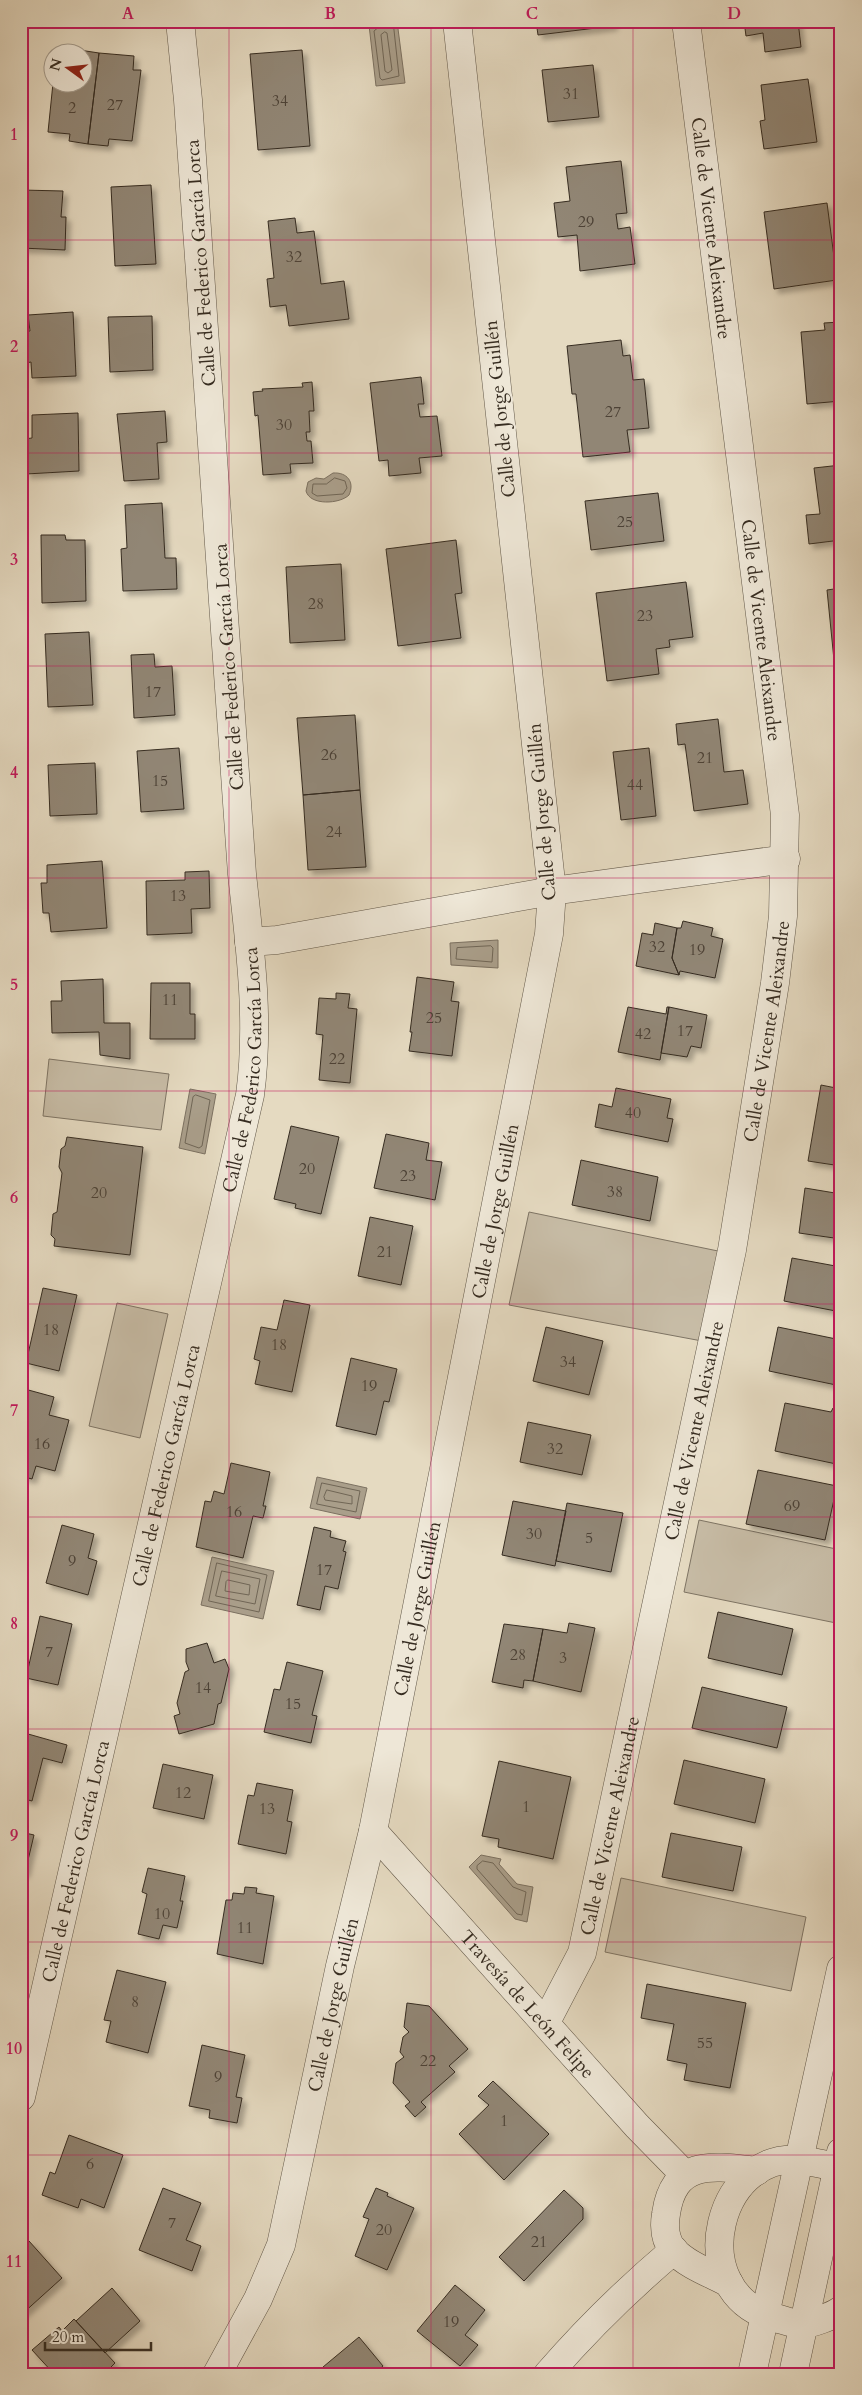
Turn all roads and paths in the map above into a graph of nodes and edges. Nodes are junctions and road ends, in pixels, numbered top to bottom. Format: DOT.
graph roads {
  1 [pos="180,21"];
  2 [pos="457,21"];
  3 [pos="686,21"];
  4 [pos="786,859"];
  5 [pos="552,891"];
  6 [pos="249,942"];
  7 [pos="373,1831"];
  8 [pos="841,1969"];
  9 [pos="546,2022"];
  10 [pos="21,2097"];
  11 [pos="800,2159"];
  12 [pos="840,2164"];
  13 [pos="757,2171"];
  14 [pos="685,2175"];
  15 [pos="674,2250"];
  16 [pos="729,2283"];
  17 [pos="841,2310"];
  18 [pos="765,2316"];
  19 [pos="803,2325"];
  20 [pos="217,2374"];
  21 [pos="548,2374"];
  22 [pos="752,2374"];
  23 [pos="793,2374"];
  1 -- 6 [label="street, Calle de Federico García Lorca"];
  2 -- 5 [label="street, Calle de Jorge Guillén"];
  3 -- 4 [label="street, Calle de Vicente Aleixandre"];
  4 -- 5 [label="street"];
  4 -- 9 [label="street, Calle de Vicente Aleixandre"];
  5 -- 6 [label="street"];
  5 -- 7 [label="street, Calle de Jorge Guillén"];
  6 -- 10 [label="street, Calle de Federico García Lorca"];
  7 -- 9 [label="street, Travesía de León Felipe"];
  7 -- 20 [label="street, Calle de Jorge Guillén"];
  8 -- 11 [label="street"];
  9 -- 14 [label="street, Travesía de León Felipe"];
  11 -- 12 [label="street"];
  11 -- 13 [label="street"];
  11 -- 18 [label="street"];
  12 -- 19 [label="street"];
  13 -- 14 [label="street"];
  13 -- 16 [label="street"];
  14 -- 15 [label="street"];
  15 -- 16 [label="street"];
  15 -- 21 [label="street"];
  16 -- 18 [label="street"];
  17 -- 19 [label="street"];
  18 -- 19 [label="street"];
  18 -- 22 [label="street"];
  19 -- 23 [label="street"];
}
